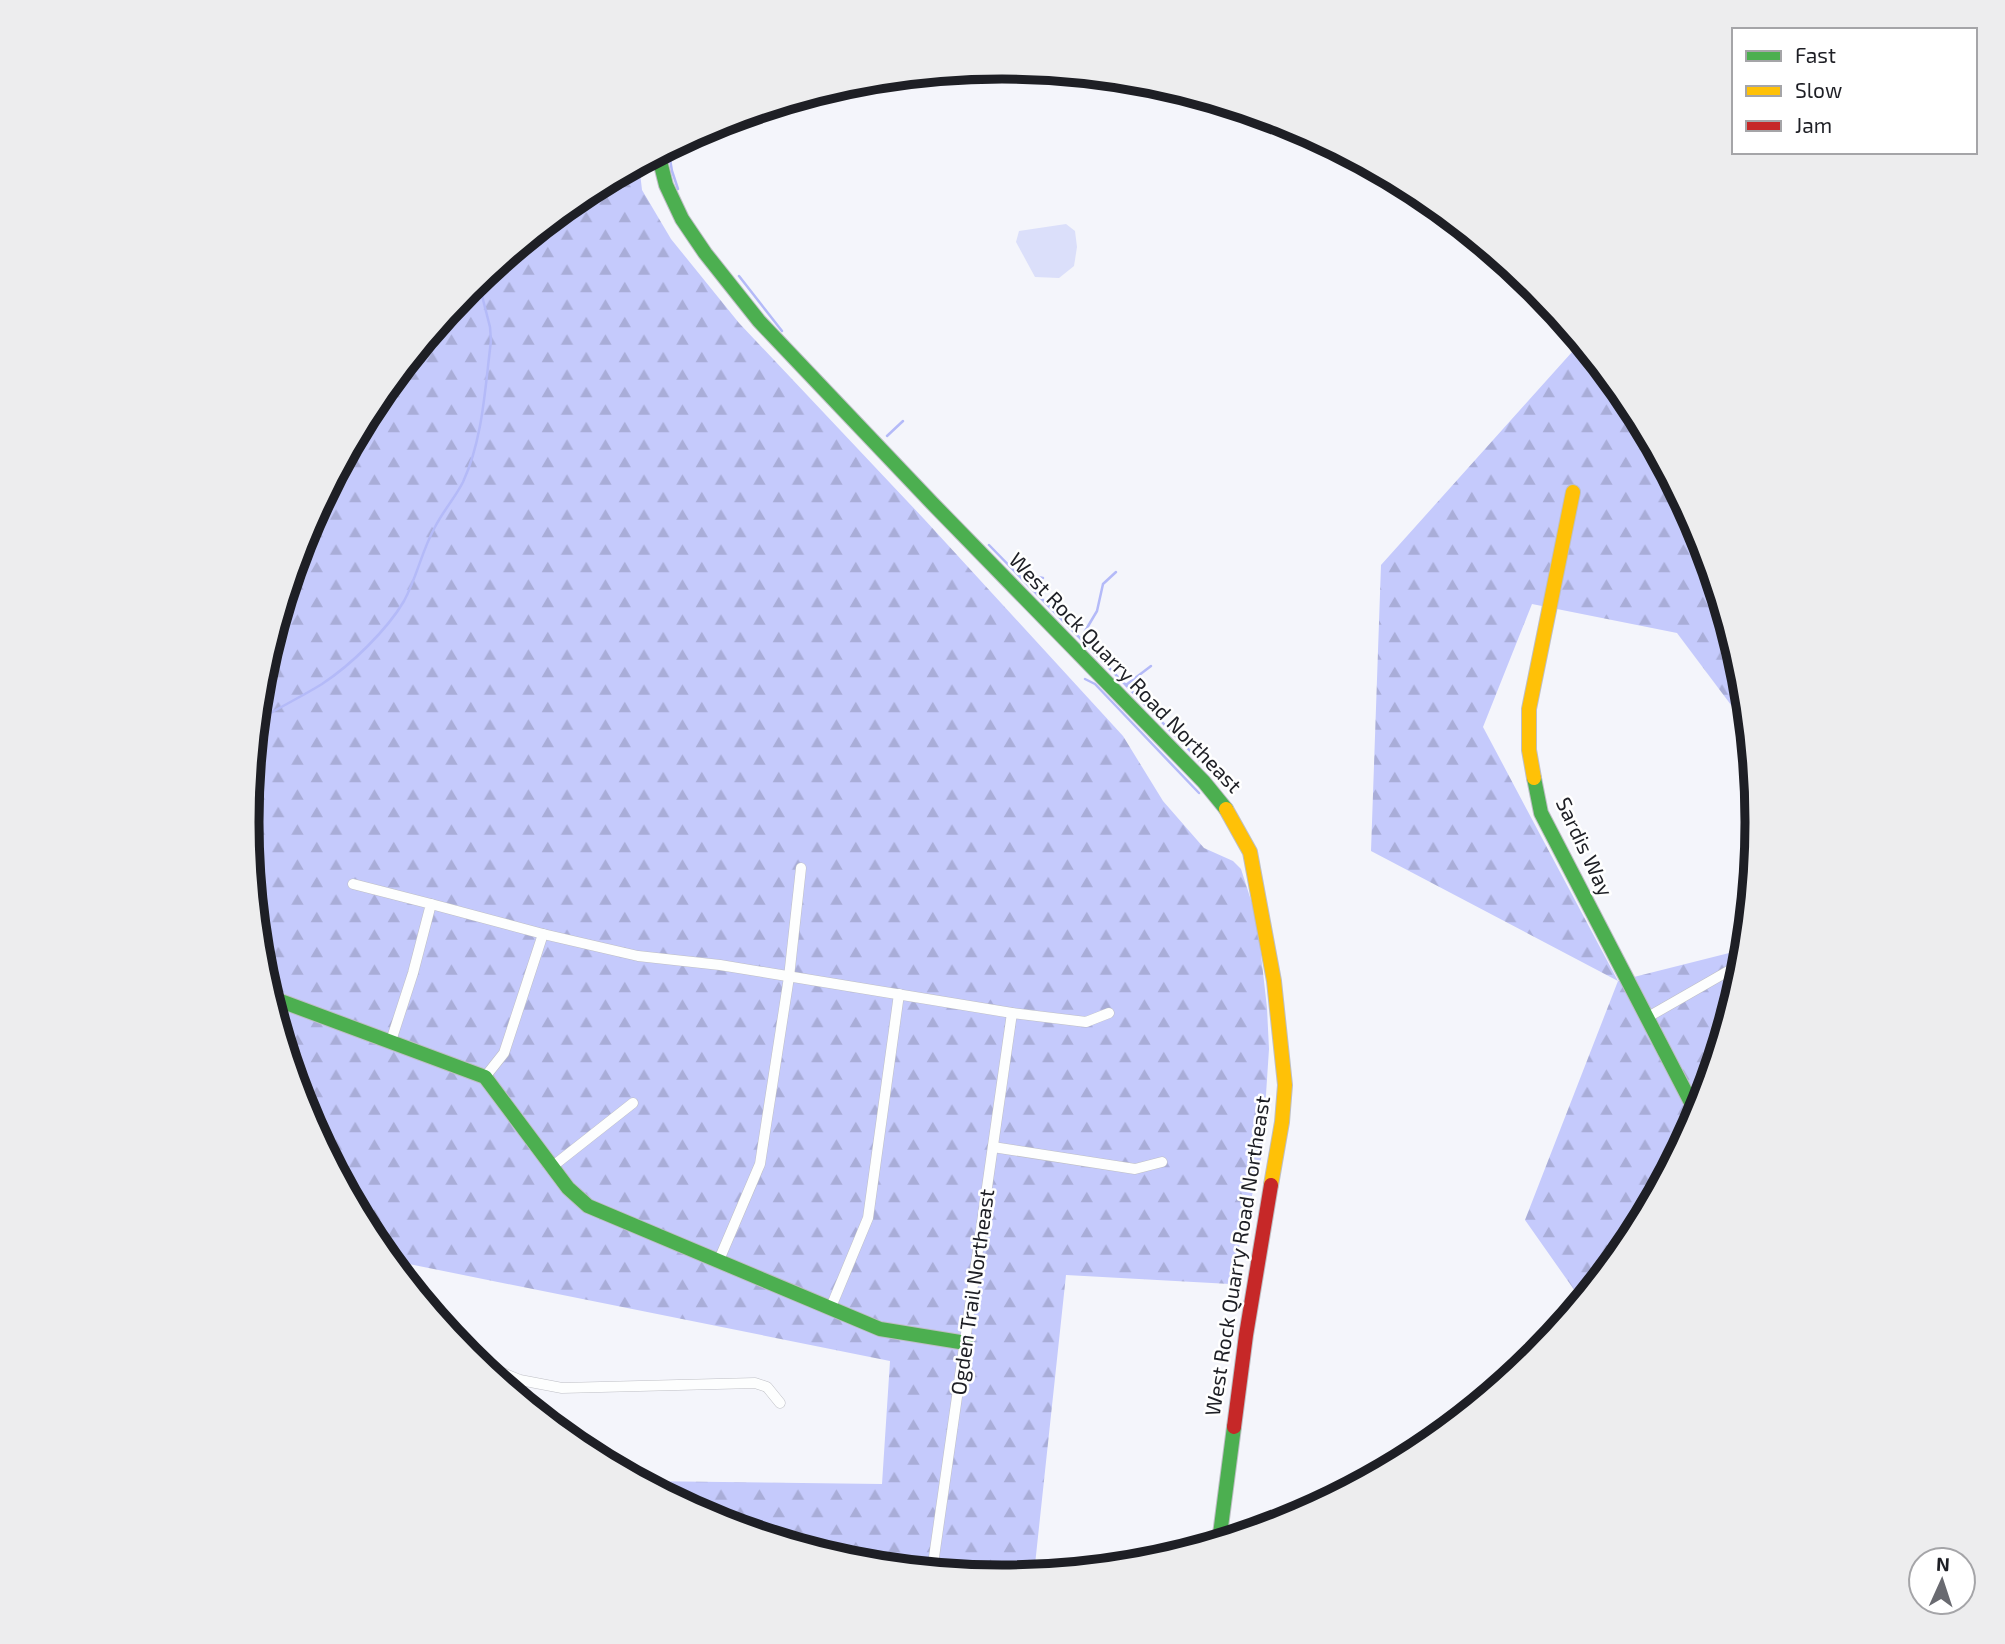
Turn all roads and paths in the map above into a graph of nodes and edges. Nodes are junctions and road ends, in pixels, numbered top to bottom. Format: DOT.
graph roads {
  1 [pos="660,162"];
  2 [pos="1573,492"];
  3 [pos="801,868"];
  4 [pos="353,884"];
  5 [pos="431,904"];
  6 [pos="543,934"];
  7 [pos="1730,970"];
  8 [pos="789,976"];
  9 [pos="899,994"];
  10 [pos="282,1001"];
  11 [pos="1013,1013"];
  12 [pos="1109,1013"];
  13 [pos="1648,1017"];
  14 [pos="391,1041"];
  15 [pos="485,1077"];
  16 [pos="1690,1102"];
  17 [pos="633,1103"];
  18 [pos="993,1147"];
  19 [pos="1162,1161"];
  20 [pos="553,1166"];
  21 [pos="719,1260"];
  22 [pos="831,1307"];
  23 [pos="966,1343"];
  24 [pos="504,1373"];
  25 [pos="780,1403"];
  26 [pos="1220,1532"];
  27 [pos="933,1562"];
  1 -- 26 [label="street, West Rock Quarry Road Northeast"];
  2 -- 13 [label="street, Sardis Way"];
  3 -- 8 [label="street"];
  4 -- 5 [label="street"];
  5 -- 6 [label="street"];
  5 -- 14 [label="street"];
  6 -- 8 [label="street"];
  6 -- 15 [label="street"];
  7 -- 13 [label="street"];
  8 -- 9 [label="street"];
  8 -- 21 [label="street"];
  9 -- 11 [label="street"];
  9 -- 22 [label="street"];
  10 -- 14 [label="street"];
  11 -- 12 [label="street"];
  11 -- 18 [label="street, Ogden Trail Northeast"];
  13 -- 16 [label="street, Sardis Way"];
  14 -- 15 [label="street"];
  15 -- 20 [label="street"];
  17 -- 20 [label="street"];
  18 -- 19 [label="street"];
  18 -- 23 [label="street, Ogden Trail Northeast"];
  20 -- 21 [label="street"];
  21 -- 22 [label="street"];
  22 -- 23 [label="street"];
  23 -- 27 [label="street, Ogden Trail Northeast"];
  24 -- 25 [label="street"];
}
